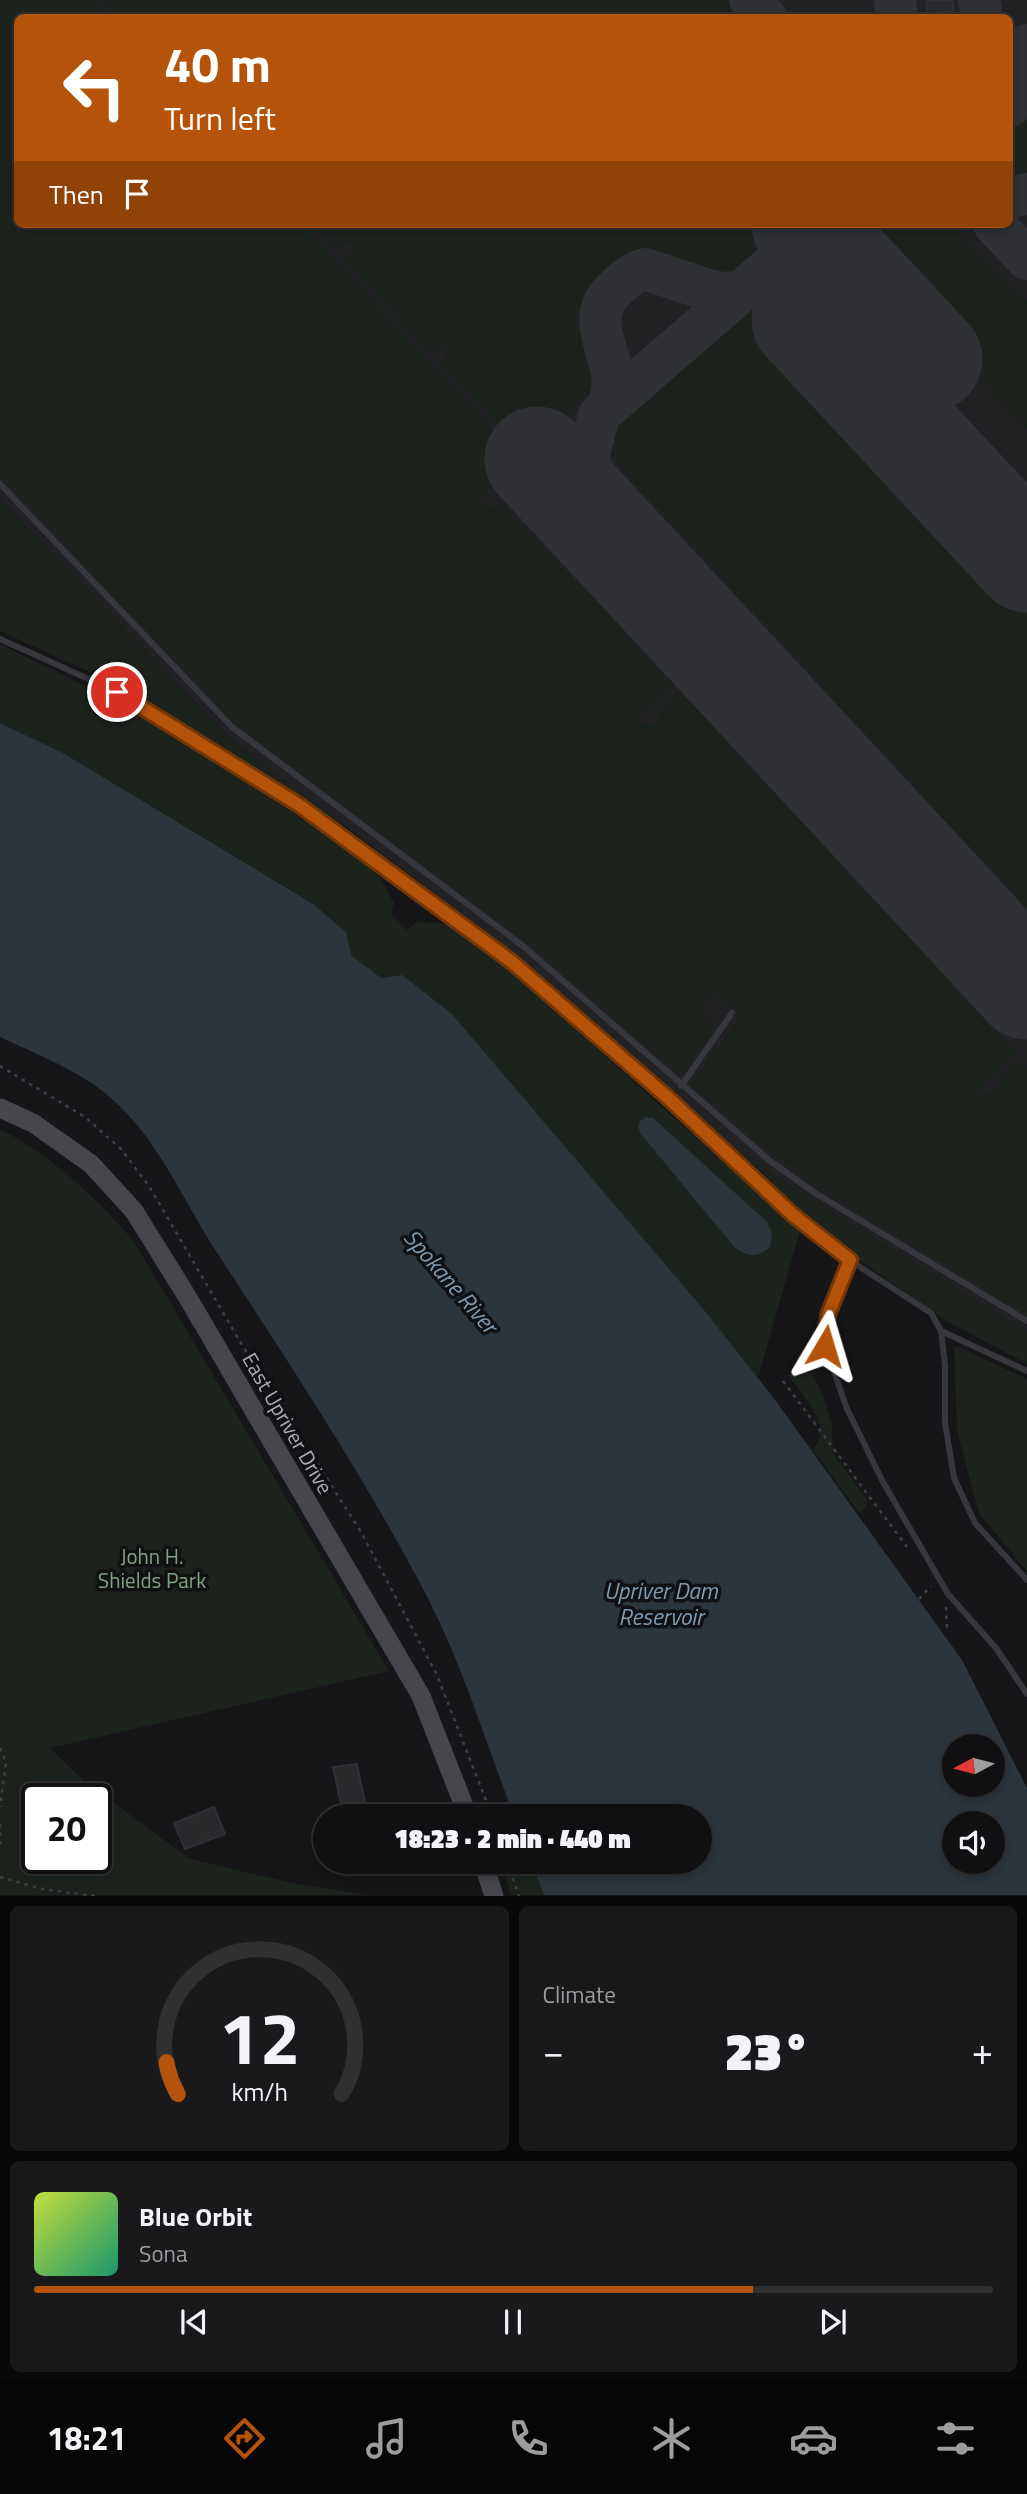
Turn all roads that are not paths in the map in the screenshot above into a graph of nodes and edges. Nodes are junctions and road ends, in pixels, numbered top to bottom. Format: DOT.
graph roads {
  1 [pos="0,484"];
  2 [pos="0,639"];
  3 [pos="732,1013"];
  4 [pos="681,1086"];
  5 [pos="0,1108"];
  6 [pos="850,1260"];
  7 [pos="1027,1321"];
  8 [pos="941,1331"];
  9 [pos="1027,1371"];
  10 [pos="1027,1580"];
  11 [pos="1027,1694"];
  12 [pos="463,1804"];
  13 [pos="487,1874"];
  14 [pos="494,1895"];
  1 -- 4 [label="lane"];
  2 -- 6 [label="lane"];
  3 -- 4 [label="lane"];
  4 -- 7 [label="lane"];
  5 -- 12 [label="main road, East Upriver Drive"];
  6 -- 8 [label="lane"];
  6 -- 11 [label="lane"];
  8 -- 9 [label="lane"];
  8 -- 10 [label="lane"];
  13 -- 14 [label="main road"];
}
